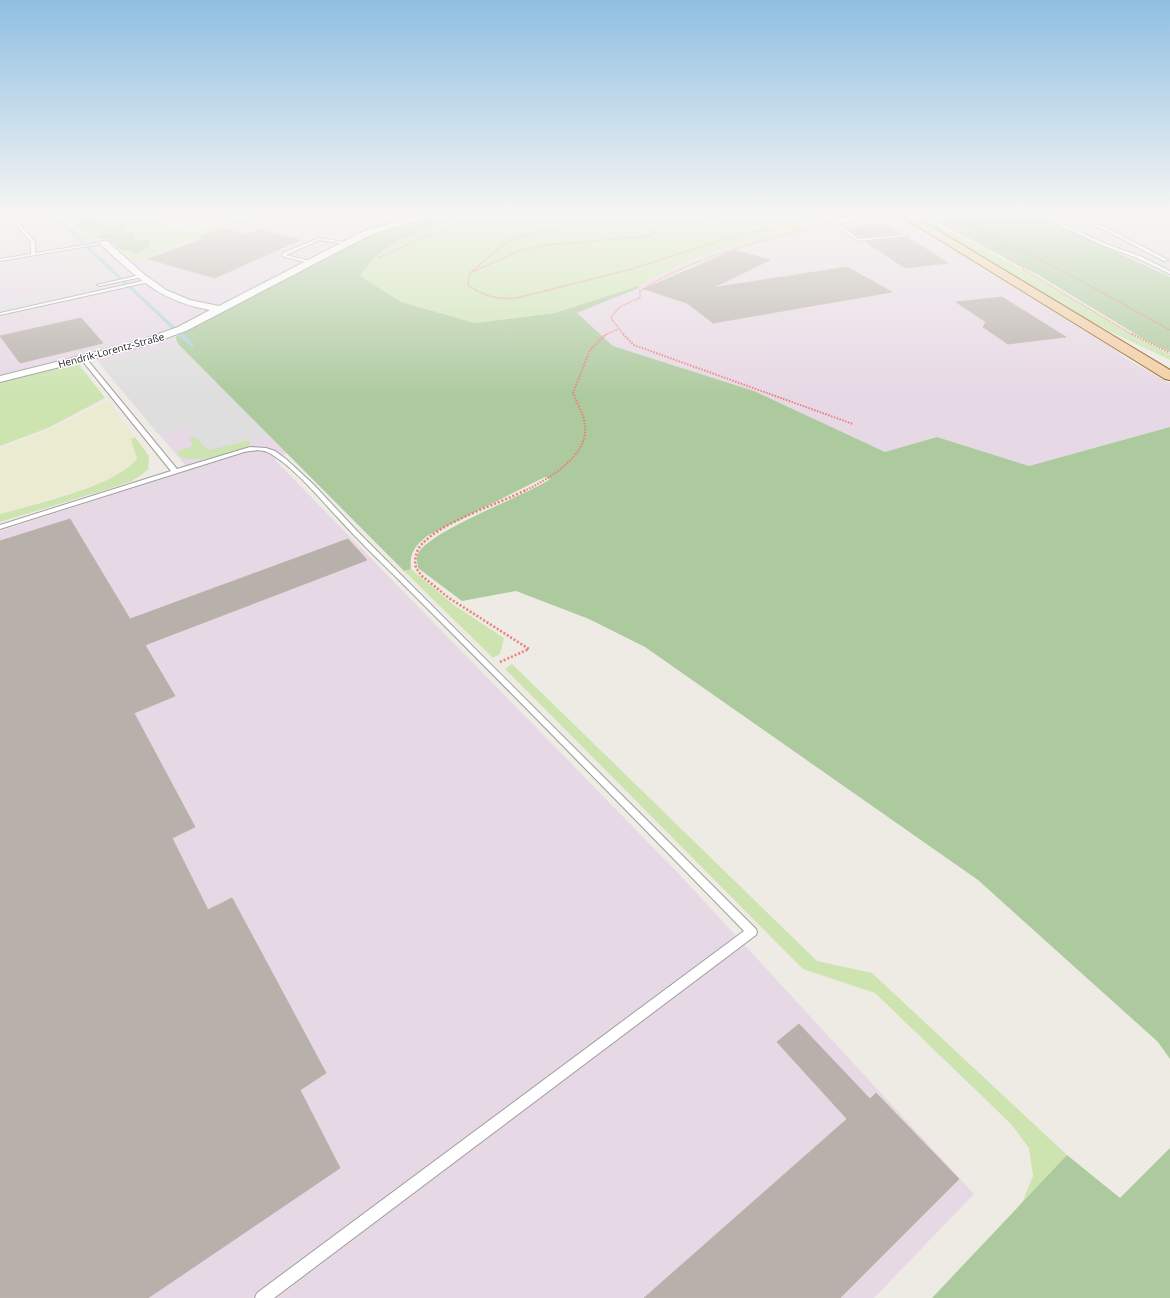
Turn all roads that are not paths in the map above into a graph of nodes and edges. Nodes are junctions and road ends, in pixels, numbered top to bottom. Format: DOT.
graph roads {
  1 [pos="140,275"];
  2 [pos="284,275"];
  3 [pos="1003,275"];
  4 [pos="144,278"];
  5 [pos="99,285"];
  6 [pos="219,309"];
  7 [pos="0,314"];
  8 [pos="83,358"];
  9 [pos="1170,376"];
  10 [pos="0,380"];
  11 [pos="175,471"];
  12 [pos="0,527"];
  13 [pos="262,1298"];
  1 -- 4 [label="street"];
  2 -- 6 [label="street, Hendrik-Lorentz-Straße"];
  3 -- 9 [label="main road"];
  4 -- 5 [label="lane"];
  4 -- 6 [label="street"];
  4 -- 7 [label="lane"];
  6 -- 8 [label="street, Hendrik-Lorentz-Straße"];
  8 -- 10 [label="street, Hendrik-Lorentz-Straße"];
  8 -- 11 [label="lane"];
  11 -- 12 [label="lane"];
  11 -- 13 [label="lane"];
}
